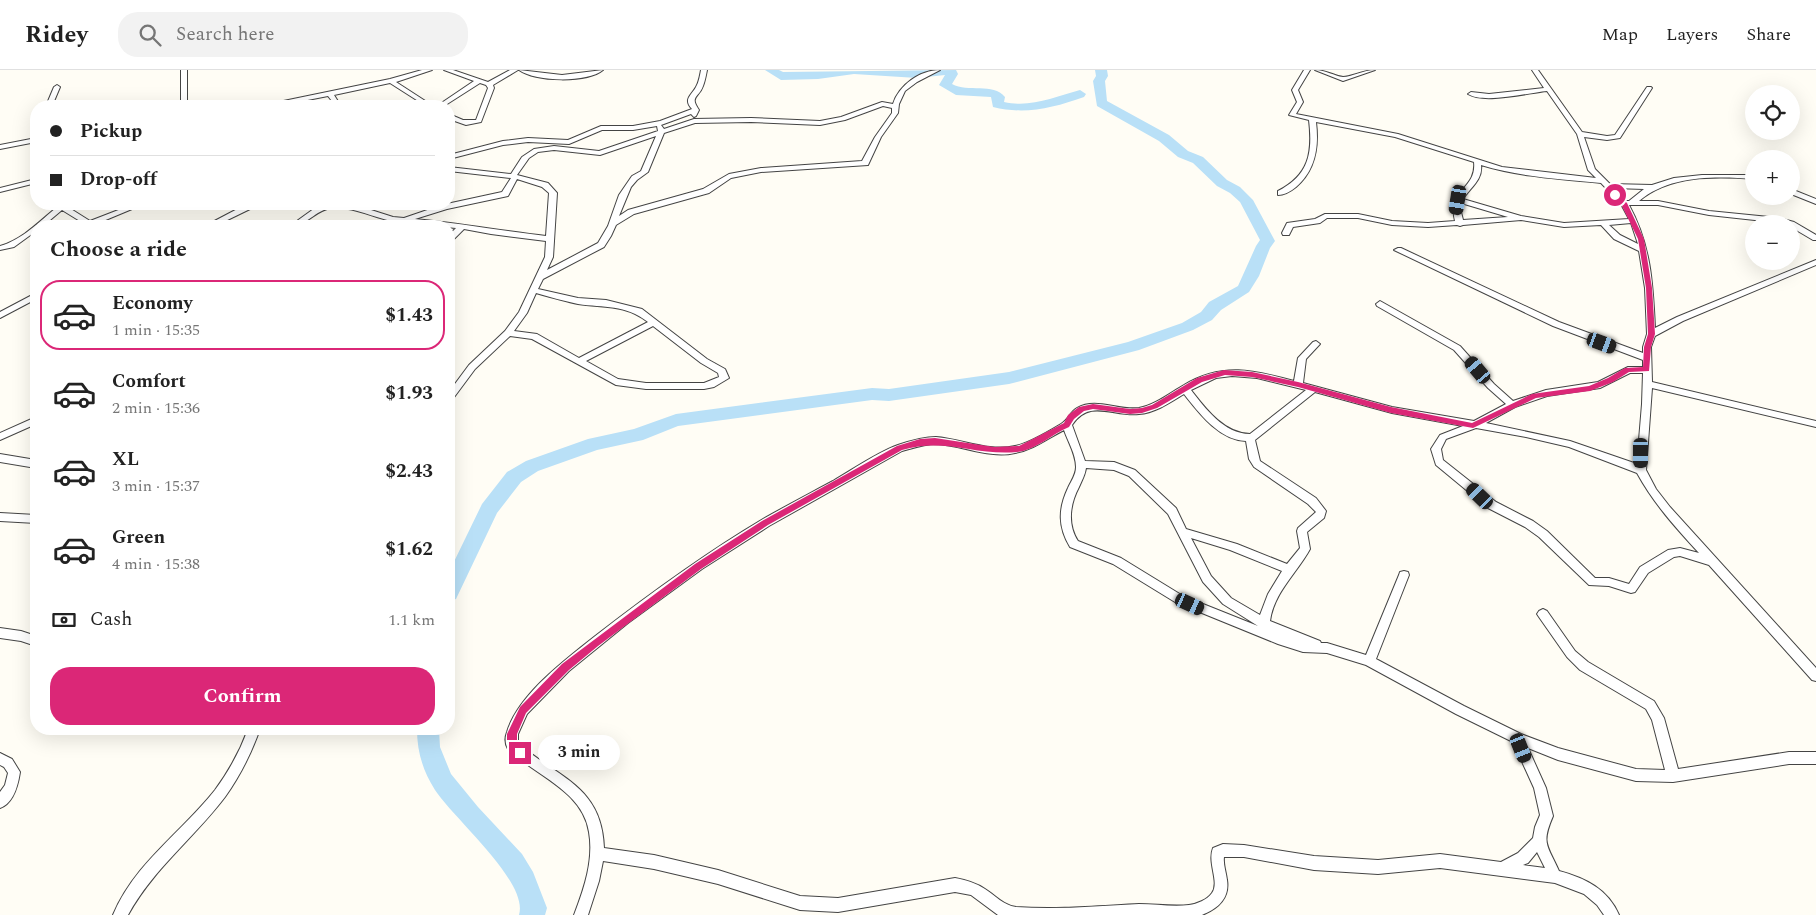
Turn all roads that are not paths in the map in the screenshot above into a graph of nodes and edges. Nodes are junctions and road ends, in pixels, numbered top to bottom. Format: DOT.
graph roads {
  1 [pos="184,70"];
  2 [pos="429,70"];
  3 [pos="448,70"];
  4 [pos="515,70"];
  5 [pos="522,70"];
  6 [pos="600,70"];
  7 [pos="704,70"];
  8 [pos="937,70"];
  9 [pos="1307,70"];
  10 [pos="1317,70"];
  11 [pos="1372,70"];
  12 [pos="1535,70"];
  13 [pos="391,81"];
  14 [pos="479,81"];
  15 [pos="489,84"];
  16 [pos="56,87"];
  17 [pos="1649,88"];
  18 [pos="1548,89"];
  19 [pos="330,93"];
  20 [pos="1471,94"];
  21 [pos="51,100"];
  22 [pos="184,100"];
  23 [pos="297,100"];
  24 [pos="334,100"];
  25 [pos="421,100"];
  26 [pos="449,100"];
  27 [pos="895,106"];
  28 [pos="696,110"];
  29 [pos="455,120"];
  30 [pos="1312,120"];
  31 [pos="694,121"];
  32 [pos="662,127"];
  33 [pos="1580,134"];
  34 [pos="30,141"];
  35 [pos="0,147"];
  36 [pos="455,155"];
  37 [pos="1477,161"];
  38 [pos="455,170"];
  39 [pos="514,176"];
  40 [pos="1745,178"];
  41 [pos="30,183"];
  42 [pos="1604,183"];
  43 [pos="1653,187"];
  44 [pos="0,190"];
  45 [pos="1280,193"];
  46 [pos="1800,195"];
  47 [pos="1458,200"];
  48 [pos="1816,202"];
  49 [pos="1627,203"];
  50 [pos="455,205"];
  51 [pos="56,210"];
  52 [pos="67,210"];
  53 [pos="126,210"];
  54 [pos="244,210"];
  55 [pos="318,210"];
  56 [pos="364,210"];
  57 [pos="436,210"];
  58 [pos="1745,217"];
  59 [pos="1522,218"];
  60 [pos="45,220"];
  61 [pos="83,220"];
  62 [pos="103,220"];
  63 [pos="222,220"];
  64 [pos="303,220"];
  65 [pos="392,220"];
  66 [pos="404,220"];
  67 [pos="1634,221"];
  68 [pos="614,223"];
  69 [pos="1603,223"];
  70 [pos="1460,224"];
  71 [pos="455,225"];
  72 [pos="462,226"];
  73 [pos="1800,229"];
  74 [pos="30,232"];
  75 [pos="455,233"];
  76 [pos="1286,233"];
  77 [pos="551,238"];
  78 [pos="1816,238"];
  79 [pos="0,248"];
  80 [pos="1642,248"];
  81 [pos="1398,250"];
  82 [pos="1816,262"];
  83 [pos="540,277"];
  84 [pos="534,290"];
  85 [pos="30,299"];
  86 [pos="1380,304"];
  87 [pos="0,315"];
  88 [pos="654,322"];
  89 [pos="508,333"];
  90 [pos="1651,334"];
  91 [pos="1316,344"];
  92 [pos="1646,358"];
  93 [pos="580,361"];
  94 [pos="1646,370"];
  95 [pos="1298,384"];
  96 [pos="1647,384"];
  97 [pos="1185,388"];
  98 [pos="1314,388"];
  99 [pos="455,390"];
  100 [pos="1512,405"];
  101 [pos="30,423"];
  102 [pos="1066,425"];
  103 [pos="1473,426"];
  104 [pos="1815,426"];
  105 [pos="15,431"];
  106 [pos="0,432"];
  107 [pos="0,437"];
  108 [pos="1250,438"];
  109 [pos="0,458"];
  110 [pos="30,463"];
  111 [pos="1081,464"];
  112 [pos="1641,470"];
  113 [pos="0,517"];
  114 [pos="30,519"];
  115 [pos="1184,532"];
  116 [pos="1711,561"];
  117 [pos="1288,569"];
  118 [pos="1404,575"];
  119 [pos="1543,614"];
  120 [pos="1264,628"];
  121 [pos="0,633"];
  122 [pos="30,639"];
  123 [pos="1369,662"];
  124 [pos="1816,676"];
  125 [pos="252,735"];
  126 [pos="1517,738"];
  127 [pos="1816,758"];
  128 [pos="0,759"];
  129 [pos="1674,776"];
  130 [pos="0,802"];
  131 [pos="1539,841"];
  132 [pos="598,854"];
  133 [pos="1501,869"];
  134 [pos="1555,876"];
  135 [pos="120,915"];
  136 [pos="580,915"];
  137 [pos="1612,915"];
  1 -- 22 [label="street"];
  2 -- 13 [label="street"];
  3 -- 14 [label="street"];
  4 -- 15 [label="street"];
  5 -- 6 [label="street"];
  7 -- 28 [label="street"];
  8 -- 27 [label="street"];
  9 -- 30 [label="street"];
  10 -- 11 [label="street"];
  12 -- 18 [label="street"];
  13 -- 19 [label="street"];
  13 -- 25 [label="street"];
  14 -- 15 [label="street"];
  14 -- 26 [label="street"];
  15 -- 29 [label="street"];
  16 -- 21 [label="street"];
  17 -- 33 [label="street"];
  18 -- 20 [label="street"];
  18 -- 33 [label="street"];
  19 -- 23 [label="street"];
  19 -- 24 [label="street"];
  27 -- 31 [label="street"];
  27 -- 68 [label="street"];
  28 -- 31 [label="street"];
  28 -- 32 [label="street"];
  30 -- 37 [label="street"];
  30 -- 45 [label="street"];
  31 -- 32 [label="street"];
  32 -- 36 [label="street"];
  32 -- 39 [label="street"];
  32 -- 68 [label="street"];
  33 -- 42 [label="street"];
  34 -- 35 [label="street"];
  37 -- 42 [label="street"];
  37 -- 47 [label="street"];
  38 -- 39 [label="street"];
  39 -- 50 [label="street"];
  39 -- 77 [label="street"];
  40 -- 43 [label="street"];
  41 -- 44 [label="street"];
  42 -- 43 [label="street"];
  42 -- 49 [label="street"];
  43 -- 49 [label="street"];
  46 -- 48 [label="street"];
  47 -- 59 [label="street"];
  47 -- 70 [label="street"];
  49 -- 58 [label="street"];
  49 -- 67 [label="street"];
  51 -- 60 [label="street"];
  52 -- 61 [label="street"];
  53 -- 62 [label="street"];
  54 -- 63 [label="street"];
  55 -- 64 [label="street"];
  56 -- 65 [label="street"];
  57 -- 66 [label="street"];
  59 -- 69 [label="street"];
  59 -- 70 [label="street"];
  65 -- 66 [label="street"];
  67 -- 69 [label="street"];
  67 -- 80 [label="street"];
  68 -- 83 [label="street"];
  69 -- 80 [label="street"];
  70 -- 76 [label="street"];
  71 -- 72 [label="street"];
  72 -- 75 [label="street"];
  72 -- 77 [label="street"];
  73 -- 78 [label="street"];
  74 -- 79 [label="street"];
  77 -- 83 [label="street"];
  80 -- 90 [label="street"];
  81 -- 92 [label="street"];
  82 -- 90 [label="street"];
  83 -- 84 [label="street"];
  84 -- 88 [label="street"];
  84 -- 89 [label="street"];
  85 -- 87 [label="street"];
  86 -- 100 [label="street"];
  88 -- 93 [label="street"];
  88 -- 93 [label="street"];
  89 -- 93 [label="street"];
  89 -- 99 [label="street"];
  90 -- 92 [label="street"];
  91 -- 95 [label="street"];
  92 -- 94 [label="street"];
  94 -- 96 [label="street"];
  94 -- 100 [label="street"];
  95 -- 97 [label="street"];
  95 -- 98 [label="street"];
  96 -- 104 [label="street"];
  96 -- 112 [label="street"];
  97 -- 102 [label="street"];
  97 -- 108 [label="street"];
  98 -- 103 [label="street"];
  98 -- 108 [label="street"];
  100 -- 103 [label="street"];
  101 -- 105 [label="street"];
  102 -- 111 [label="street"];
  102 -- 132 [label="street"];
  103 -- 112 [label="street"];
  103 -- 116 [label="street"];
  105 -- 106 [label="street"];
  105 -- 107 [label="street"];
  108 -- 117 [label="street"];
  109 -- 110 [label="street"];
  111 -- 115 [label="street"];
  111 -- 120 [label="street"];
  112 -- 116 [label="street"];
  113 -- 114 [label="street"];
  115 -- 117 [label="street"];
  115 -- 120 [label="street"];
  116 -- 124 [label="street"];
  117 -- 120 [label="street"];
  118 -- 123 [label="street"];
  119 -- 129 [label="street"];
  120 -- 123 [label="street"];
  121 -- 122 [label="street"];
  123 -- 126 [label="street"];
  125 -- 135 [label="street"];
  126 -- 129 [label="street"];
  126 -- 131 [label="street"];
  127 -- 129 [label="street"];
  128 -- 130 [label="street"];
  131 -- 133 [label="street"];
  131 -- 134 [label="street"];
  132 -- 133 [label="street"];
  132 -- 136 [label="street"];
  133 -- 134 [label="street"];
  134 -- 137 [label="street"];
}
